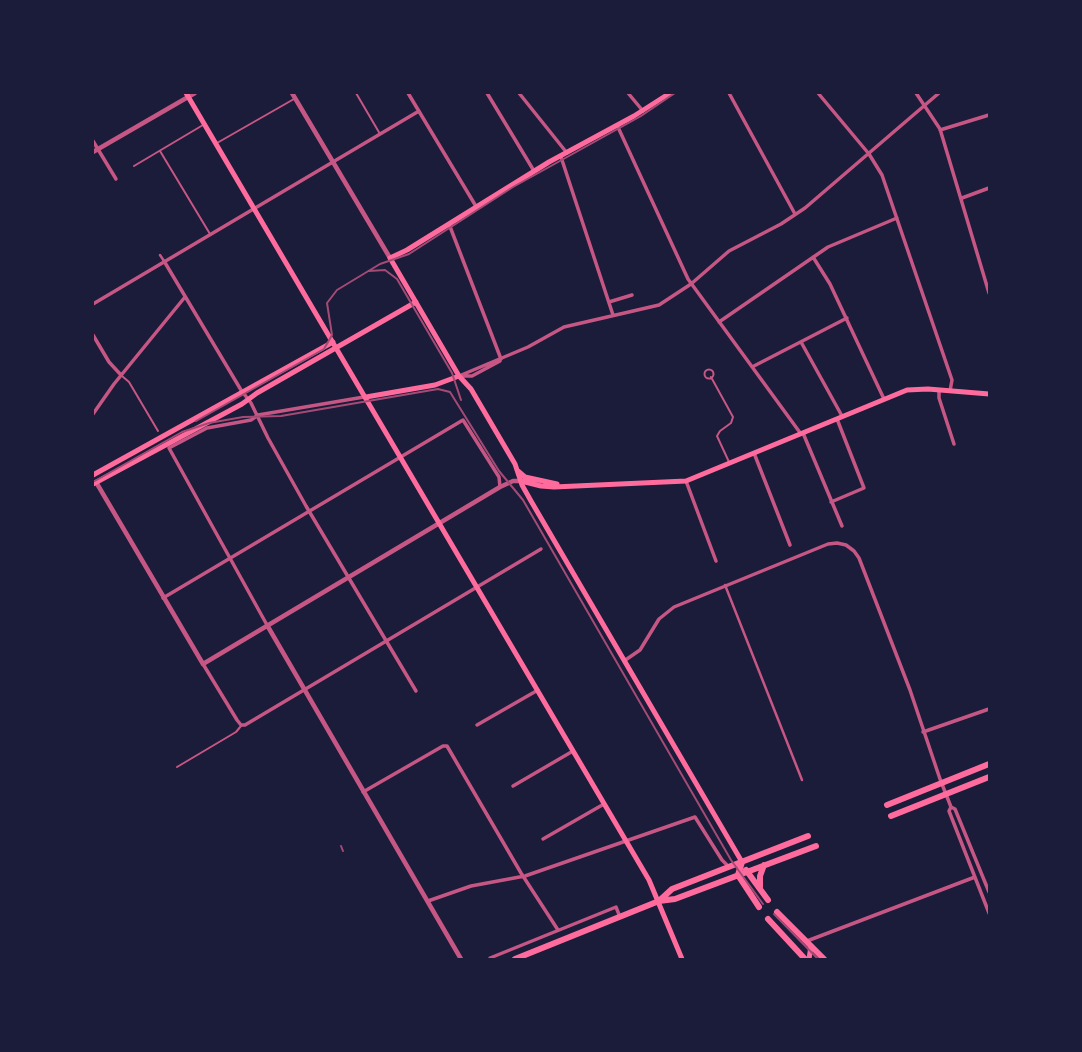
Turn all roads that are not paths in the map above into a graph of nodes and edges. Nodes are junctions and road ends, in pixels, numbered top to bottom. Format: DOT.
graph roads {
  1 [pos="195,93"];
  2 [pos="292,93"];
  3 [pos="356,93"];
  4 [pos="416,93"];
  5 [pos="487,93"];
  6 [pos="519,93"];
  7 [pos="628,93"];
  8 [pos="670,93"];
  9 [pos="729,93"];
  10 [pos="818,93"];
  11 [pos="916,93"];
  12 [pos="939,93"];
  13 [pos="409,94"];
  14 [pos="187,95"];
  15 [pos="295,99"];
  16 [pos="925,105"];
  17 [pos="419,111"];
  18 [pos="643,111"];
  19 [pos="989,115"];
  20 [pos="204,124"];
  21 [pos="617,125"];
  22 [pos="940,130"];
  23 [pos="381,134"];
  24 [pos="93,141"];
  25 [pos="216,144"];
  26 [pos="160,150"];
  27 [pos="95,151"];
  28 [pos="869,154"];
  29 [pos="564,155"];
  30 [pos="333,162"];
  31 [pos="134,166"];
  32 [pos="534,171"];
  33 [pos="117,181"];
  34 [pos="989,188"];
  35 [pos="961,198"];
  36 [pos="255,208"];
  37 [pos="477,208"];
  38 [pos="795,215"];
  39 [pos="897,218"];
  40 [pos="449,224"];
  41 [pos="210,235"];
  42 [pos="160,255"];
  43 [pos="813,257"];
  44 [pos="390,258"];
  45 [pos="164,261"];
  46 [pos="988,282"];
  47 [pos="691,284"];
  48 [pos="989,293"];
  49 [pos="632,295"];
  50 [pos="185,297"];
  51 [pos="416,302"];
  52 [pos="609,302"];
  53 [pos="93,304"];
  54 [pos="613,315"];
  55 [pos="847,318"];
  56 [pos="719,322"];
  57 [pos="93,335"];
  58 [pos="801,342"];
  59 [pos="335,344"];
  60 [pos="502,359"];
  61 [pos="752,367"];
  62 [pos="121,375"];
  63 [pos="459,376"];
  64 [pos="711,377"];
  65 [pos="939,390"];
  66 [pos="950,391"];
  67 [pos="989,394"];
  68 [pos="246,396"];
  69 [pos="366,397"];
  70 [pos="884,400"];
  71 [pos="93,414"];
  72 [pos="258,415"];
  73 [pos="839,417"];
  74 [pos="158,431"];
  75 [pos="802,433"];
  76 [pos="954,444"];
  77 [pos="754,453"];
  78 [pos="401,456"];
  79 [pos="730,463"];
  80 [pos="518,471"];
  81 [pos="94,480"];
  82 [pos="520,481"];
  83 [pos="686,481"];
  84 [pos="541,486"];
  85 [pos="567,486"];
  86 [pos="500,487"];
  87 [pos="531,501"];
  88 [pos="831,502"];
  89 [pos="310,511"];
  90 [pos="439,523"];
  91 [pos="842,526"];
  92 [pos="790,545"];
  93 [pos="541,549"];
  94 [pos="229,559"];
  95 [pos="716,561"];
  96 [pos="348,577"];
  97 [pos="725,585"];
  98 [pos="477,587"];
  99 [pos="163,598"];
  100 [pos="267,625"];
  101 [pos="386,641"];
  102 [pos="624,661"];
  103 [pos="203,664"];
  104 [pos="304,690"];
  105 [pos="538,690"];
  106 [pos="416,691"];
  107 [pos="989,709"];
  108 [pos="241,725"];
  109 [pos="477,725"];
  110 [pos="923,732"];
  111 [pos="573,751"];
  112 [pos="989,764"];
  113 [pos="177,767"];
  114 [pos="989,777"];
  115 [pos="802,780"];
  116 [pos="942,783"];
  117 [pos="513,786"];
  118 [pos="363,792"];
  119 [pos="946,794"];
  120 [pos="604,804"];
  121 [pos="887,805"];
  122 [pos="951,807"];
  123 [pos="701,813"];
  124 [pos="891,816"];
  125 [pos="696,817"];
  126 [pos="808,836"];
  127 [pos="543,839"];
  128 [pos="627,842"];
  129 [pos="816,846"];
  130 [pos="742,862"];
  131 [pos="764,865"];
  132 [pos="729,866"];
  133 [pos="747,871"];
  134 [pos="738,875"];
  135 [pos="525,876"];
  136 [pos="975,877"];
  137 [pos="761,891"];
  138 [pos="989,892"];
  139 [pos="768,900"];
  140 [pos="428,901"];
  141 [pos="659,901"];
  142 [pos="759,907"];
  143 [pos="777,912"];
  144 [pos="989,913"];
  145 [pos="620,917"];
  146 [pos="768,919"];
  147 [pos="558,930"];
  148 [pos="809,943"];
  149 [pos="461,959"];
  150 [pos="491,959"];
  151 [pos="515,959"];
  152 [pos="682,959"];
  153 [pos="807,959"];
  154 [pos="824,959"];
  1 -- 14 [label="street"];
  2 -- 15 [label="street"];
  3 -- 23 [label="lane"];
  4 -- 13 [label="street"];
  5 -- 32 [label="street"];
  6 -- 29 [label="street"];
  7 -- 18 [label="street"];
  8 -- 18 [label="main road"];
  9 -- 38 [label="street"];
  10 -- 28 [label="street"];
  11 -- 16 [label="street"];
  12 -- 16 [label="street"];
  13 -- 17 [label="street"];
  14 -- 20 [label="main road"];
  14 -- 27 [label="street"];
  15 -- 25 [label="lane"];
  15 -- 30 [label="street"];
  16 -- 22 [label="street"];
  16 -- 28 [label="street"];
  17 -- 23 [label="street"];
  17 -- 37 [label="street"];
  18 -- 21 [label="main road"];
  19 -- 22 [label="street"];
  20 -- 25 [label="main road"];
  20 -- 26 [label="lane"];
  21 -- 29 [label="main road"];
  21 -- 47 [label="street"];
  22 -- 35 [label="street"];
  23 -- 30 [label="street"];
  24 -- 27 [label="street"];
  25 -- 36 [label="main road"];
  26 -- 31 [label="lane"];
  26 -- 41 [label="lane"];
  27 -- 33 [label="street"];
  28 -- 38 [label="street"];
  28 -- 39 [label="street"];
  29 -- 32 [label="main road"];
  29 -- 52 [label="street"];
  30 -- 36 [label="street"];
  30 -- 44 [label="street"];
  32 -- 37 [label="main road"];
  34 -- 35 [label="street"];
  35 -- 46 [label="street"];
  36 -- 41 [label="street"];
  36 -- 59 [label="main road"];
  37 -- 40 [label="main road"];
  38 -- 47 [label="street"];
  39 -- 43 [label="street"];
  39 -- 66 [label="street"];
  40 -- 44 [label="main road"];
  40 -- 60 [label="street"];
  41 -- 45 [label="street"];
  42 -- 45 [label="street"];
  43 -- 55 [label="street"];
  43 -- 56 [label="street"];
  44 -- 51 [label="main road"];
  45 -- 50 [label="street"];
  45 -- 53 [label="street"];
  46 -- 48 [label="street"];
  47 -- 54 [label="street"];
  47 -- 56 [label="street"];
  49 -- 52 [label="street"];
  50 -- 62 [label="street"];
  50 -- 68 [label="street"];
  51 -- 59 [label="main road"];
  51 -- 63 [label="main road"];
  52 -- 54 [label="street"];
  54 -- 60 [label="street"];
  55 -- 58 [label="street"];
  55 -- 70 [label="street"];
  56 -- 61 [label="street"];
  57 -- 62 [label="street"];
  58 -- 61 [label="street"];
  58 -- 73 [label="street"];
  59 -- 68 [label="main road"];
  59 -- 69 [label="main road"];
  60 -- 63 [label="street"];
  61 -- 75 [label="street"];
  62 -- 71 [label="street"];
  62 -- 74 [label="lane"];
  63 -- 69 [label="main road"];
  63 -- 80 [label="main road"];
  64 -- 79 [label="lane"];
  65 -- 66 [label="main road"];
  65 -- 70 [label="main road"];
  65 -- 76 [label="street"];
  66 -- 67 [label="main road"];
  68 -- 72 [label="street"];
  68 -- 81 [label="main road"];
  68 -- 81 [label="main road"];
  69 -- 72 [label="street"];
  69 -- 78 [label="main road"];
  70 -- 73 [label="main road"];
  72 -- 89 [label="street"];
  72 -- 94 [label="street"];
  73 -- 75 [label="main road"];
  73 -- 88 [label="street"];
  75 -- 77 [label="main road"];
  75 -- 88 [label="street"];
  77 -- 79 [label="main road"];
  77 -- 92 [label="street"];
  78 -- 86 [label="street"];
  78 -- 89 [label="street"];
  78 -- 90 [label="main road"];
  79 -- 83 [label="main road"];
  80 -- 82 [label="main road"];
  80 -- 85 [label="main road"];
  81 -- 99 [label="street"];
  82 -- 84 [label="main road"];
  82 -- 86 [label="street"];
  82 -- 87 [label="main road"];
  83 -- 85 [label="main road"];
  83 -- 95 [label="street"];
  84 -- 85 [label="main road"];
  84 -- 87 [label="main road"];
  86 -- 90 [label="street"];
  87 -- 102 [label="main road"];
  88 -- 91 [label="street"];
  89 -- 94 [label="street"];
  89 -- 96 [label="street"];
  90 -- 96 [label="street"];
  90 -- 98 [label="main road"];
  93 -- 98 [label="street"];
  94 -- 99 [label="street"];
  94 -- 100 [label="street"];
  96 -- 100 [label="street"];
  96 -- 101 [label="street"];
  97 -- 102 [label="street"];
  97 -- 110 [label="street"];
  97 -- 115 [label="street"];
  98 -- 101 [label="street"];
  98 -- 105 [label="main road"];
  99 -- 103 [label="street"];
  100 -- 103 [label="street"];
  100 -- 104 [label="street"];
  101 -- 104 [label="street"];
  101 -- 106 [label="street"];
  102 -- 130 [label="main road"];
  103 -- 108 [label="street"];
  104 -- 108 [label="street"];
  104 -- 118 [label="street"];
  105 -- 109 [label="street"];
  105 -- 111 [label="main road"];
  107 -- 110 [label="street"];
  108 -- 113 [label="lane"];
  110 -- 116 [label="street"];
  111 -- 117 [label="street"];
  111 -- 120 [label="main road"];
  112 -- 116 [label="main road"];
  114 -- 119 [label="main road"];
  116 -- 119 [label="street"];
  116 -- 121 [label="main road"];
  118 -- 135 [label="street"];
  118 -- 140 [label="street"];
  119 -- 122 [label="street"];
  119 -- 124 [label="main road"];
  120 -- 127 [label="street"];
  120 -- 128 [label="main road"];
  122 -- 136 [label="street"];
  122 -- 138 [label="street"];
  123 -- 125 [label="lane"];
  125 -- 128 [label="street"];
  125 -- 132 [label="street"];
  126 -- 130 [label="main road"];
  128 -- 135 [label="street"];
  128 -- 141 [label="main road"];
  129 -- 131 [label="main road"];
  130 -- 132 [label="main road"];
  130 -- 133 [label="main road"];
  130 -- 134 [label="main road"];
  131 -- 133 [label="main road"];
  131 -- 137 [label="main road"];
  132 -- 141 [label="main road"];
  133 -- 134 [label="main road"];
  133 -- 137 [label="main road"];
  134 -- 141 [label="main road"];
  134 -- 142 [label="main road"];
  135 -- 140 [label="street"];
  135 -- 147 [label="street"];
  136 -- 144 [label="street"];
  136 -- 148 [label="street"];
  137 -- 139 [label="main road"];
  140 -- 149 [label="street"];
  141 -- 145 [label="main road"];
  141 -- 152 [label="main road"];
  143 -- 148 [label="main road"];
  145 -- 147 [label="street"];
  145 -- 151 [label="main road"];
  146 -- 153 [label="main road"];
  147 -- 150 [label="street"];
  148 -- 153 [label="main road"];
  148 -- 154 [label="main road"];
}
